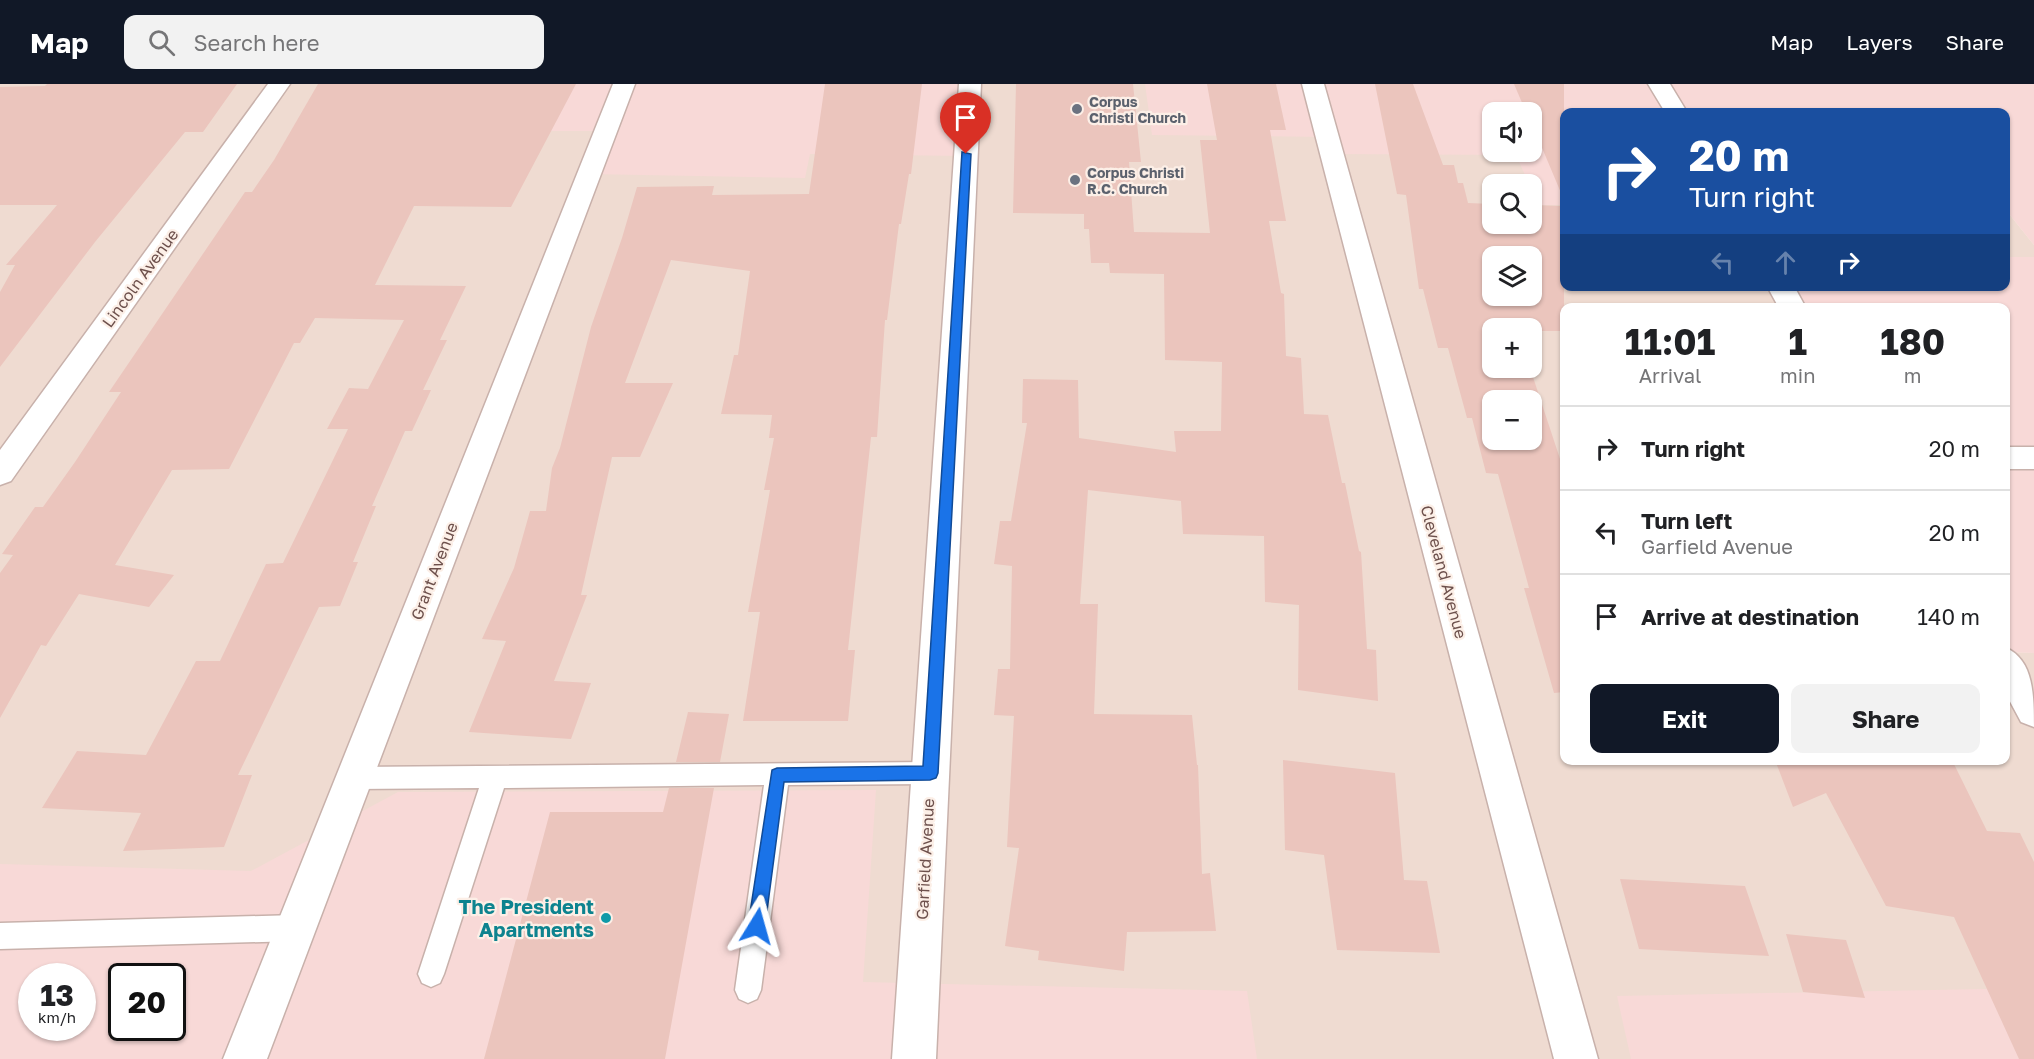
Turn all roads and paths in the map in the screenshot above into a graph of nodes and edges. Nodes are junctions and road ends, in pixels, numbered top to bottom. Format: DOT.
graph roads {
  1 [pos="279,84"];
  2 [pos="624,84"];
  3 [pos="970,84"];
  4 [pos="1313,84"];
  5 [pos="1659,84"];
  6 [pos="1674,108"];
  7 [pos="2010,458"];
  8 [pos="2034,458"];
  9 [pos="0,472"];
  10 [pos="2010,670"];
  11 [pos="2034,711"];
  12 [pos="930,773"];
  13 [pos="777,775"];
  14 [pos="495,777"];
  15 [pos="354,778"];
  16 [pos="296,928"];
  17 [pos="0,936"];
  18 [pos="430,974"];
  19 [pos="748,990"];
  20 [pos="245,1059"];
  21 [pos="914,1059"];
  22 [pos="1576,1059"];
  1 -- 9 [label="street, Lincoln Avenue"];
  2 -- 15 [label="street, Grant Avenue"];
  3 -- 12 [label="street, Garfield Avenue"];
  4 -- 22 [label="street, Cleveland Avenue"];
  5 -- 6 [label="street"];
  7 -- 8 [label="street"];
  10 -- 11 [label="street"];
  12 -- 13 [label="lane"];
  12 -- 21 [label="street, Garfield Avenue"];
  13 -- 14 [label="lane"];
  13 -- 19 [label="lane"];
  14 -- 15 [label="lane"];
  14 -- 18 [label="lane"];
  15 -- 16 [label="street, Grant Avenue"];
  16 -- 17 [label="lane"];
  16 -- 20 [label="street, Grant Avenue"];
}
